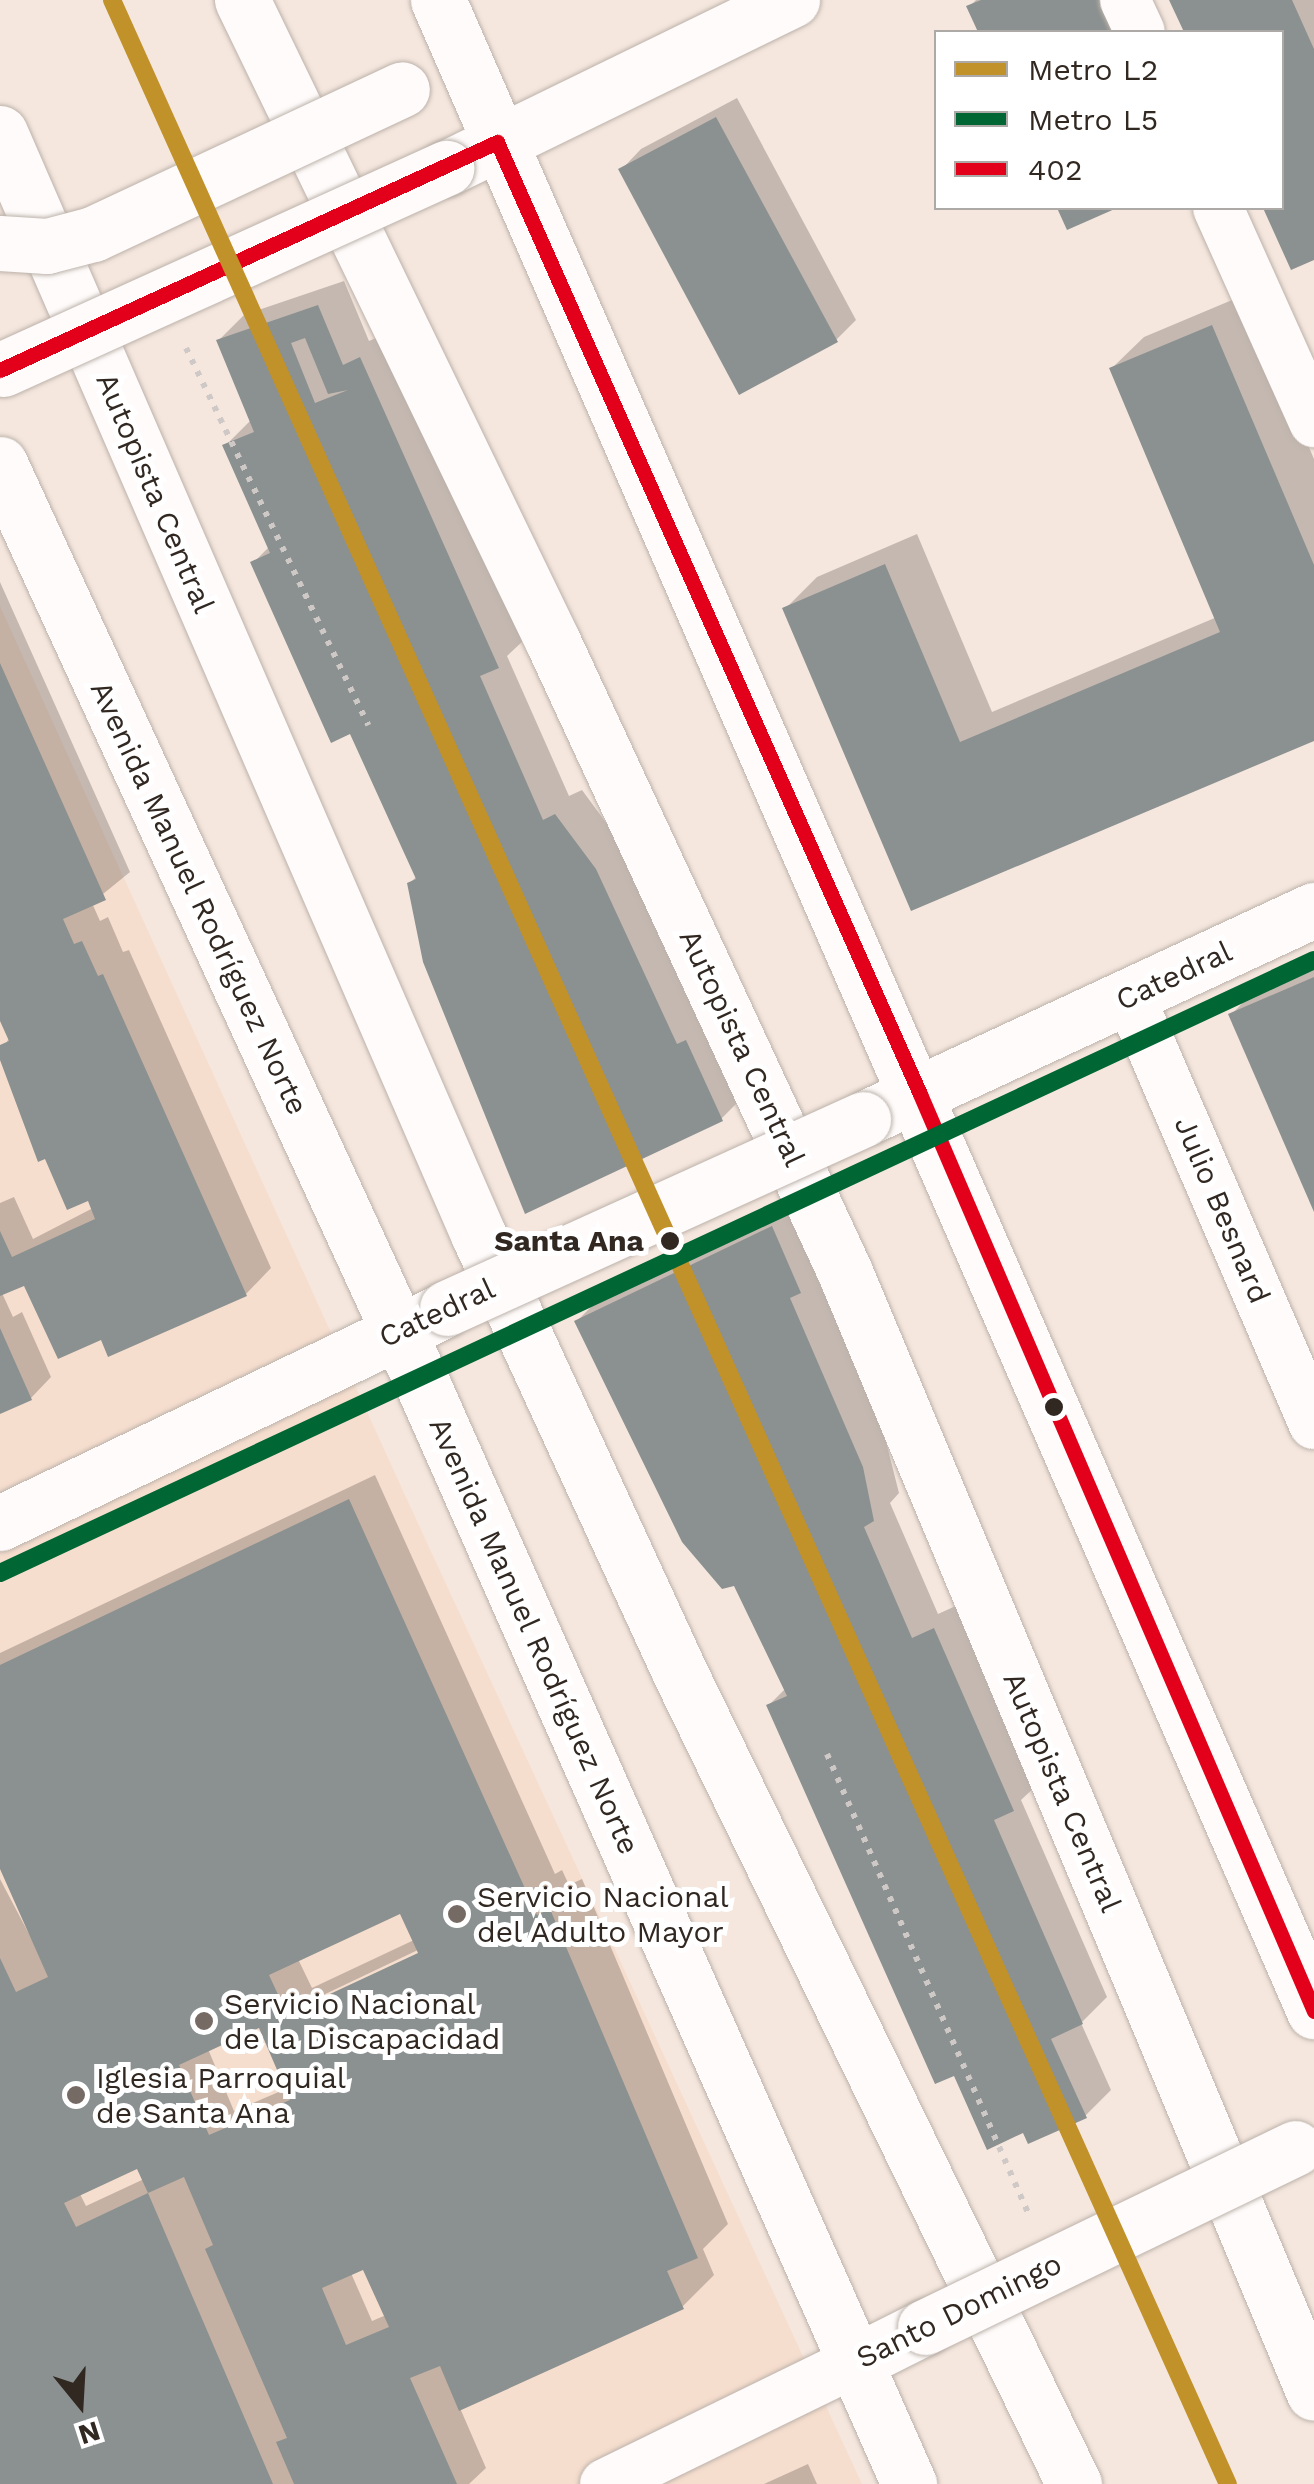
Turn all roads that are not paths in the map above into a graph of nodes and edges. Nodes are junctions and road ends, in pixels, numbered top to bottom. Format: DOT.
graph roads {
  1 [pos="242,0"];
  2 [pos="792,0"];
  3 [pos="1125,0"];
  4 [pos="441,8"];
  5 [pos="1139,30"];
  6 [pos="0,133"];
  7 [pos="497,142"];
  8 [pos="1219,210"];
  9 [pos="0,244"];
  10 [pos="1,370"];
  11 [pos="1314,422"];
  12 [pos="0,464"];
  13 [pos="1314,910"];
  14 [pos="1130,997"];
  15 [pos="920,1094"];
  16 [pos="398,1330"];
  17 [pos="1314,1424"];
  18 [pos="0,1524"];
  19 [pos="1314,2011"];
  20 [pos="1304,2144"];
  21 [pos="857,2360"];
  22 [pos="1314,2392"];
  23 [pos="605,2484"];
  24 [pos="910,2484"];
  25 [pos="1074,2484"];
  1 -- 22 [label="main road, Autopista Central"];
  2 -- 7 [label="main road"];
  3 -- 5 [label="street"];
  4 -- 7 [label="main road"];
  4 -- 9 [label="main road, bridge"];
  6 -- 25 [label="main road, Autopista Central"];
  7 -- 10 [label="main road, bridge"];
  7 -- 15 [label="main road"];
  8 -- 11 [label="street"];
  12 -- 16 [label="main road, Avenida Manuel Rodríguez Norte"];
  13 -- 14 [label="main road, Catedral"];
  14 -- 15 [label="main road, Catedral"];
  14 -- 17 [label="street, Julio Besnard"];
  15 -- 16 [label="main road, Catedral, bridge"];
  15 -- 19 [label="main road"];
  16 -- 18 [label="main road, Catedral"];
  16 -- 21 [label="main road, Avenida Manuel Rodríguez Norte"];
  20 -- 21 [label="main road, Santo Domingo, bridge"];
  21 -- 23 [label="street, Santo Domingo"];
  21 -- 24 [label="main road, Avenida Manuel Rodríguez Norte"];
}
